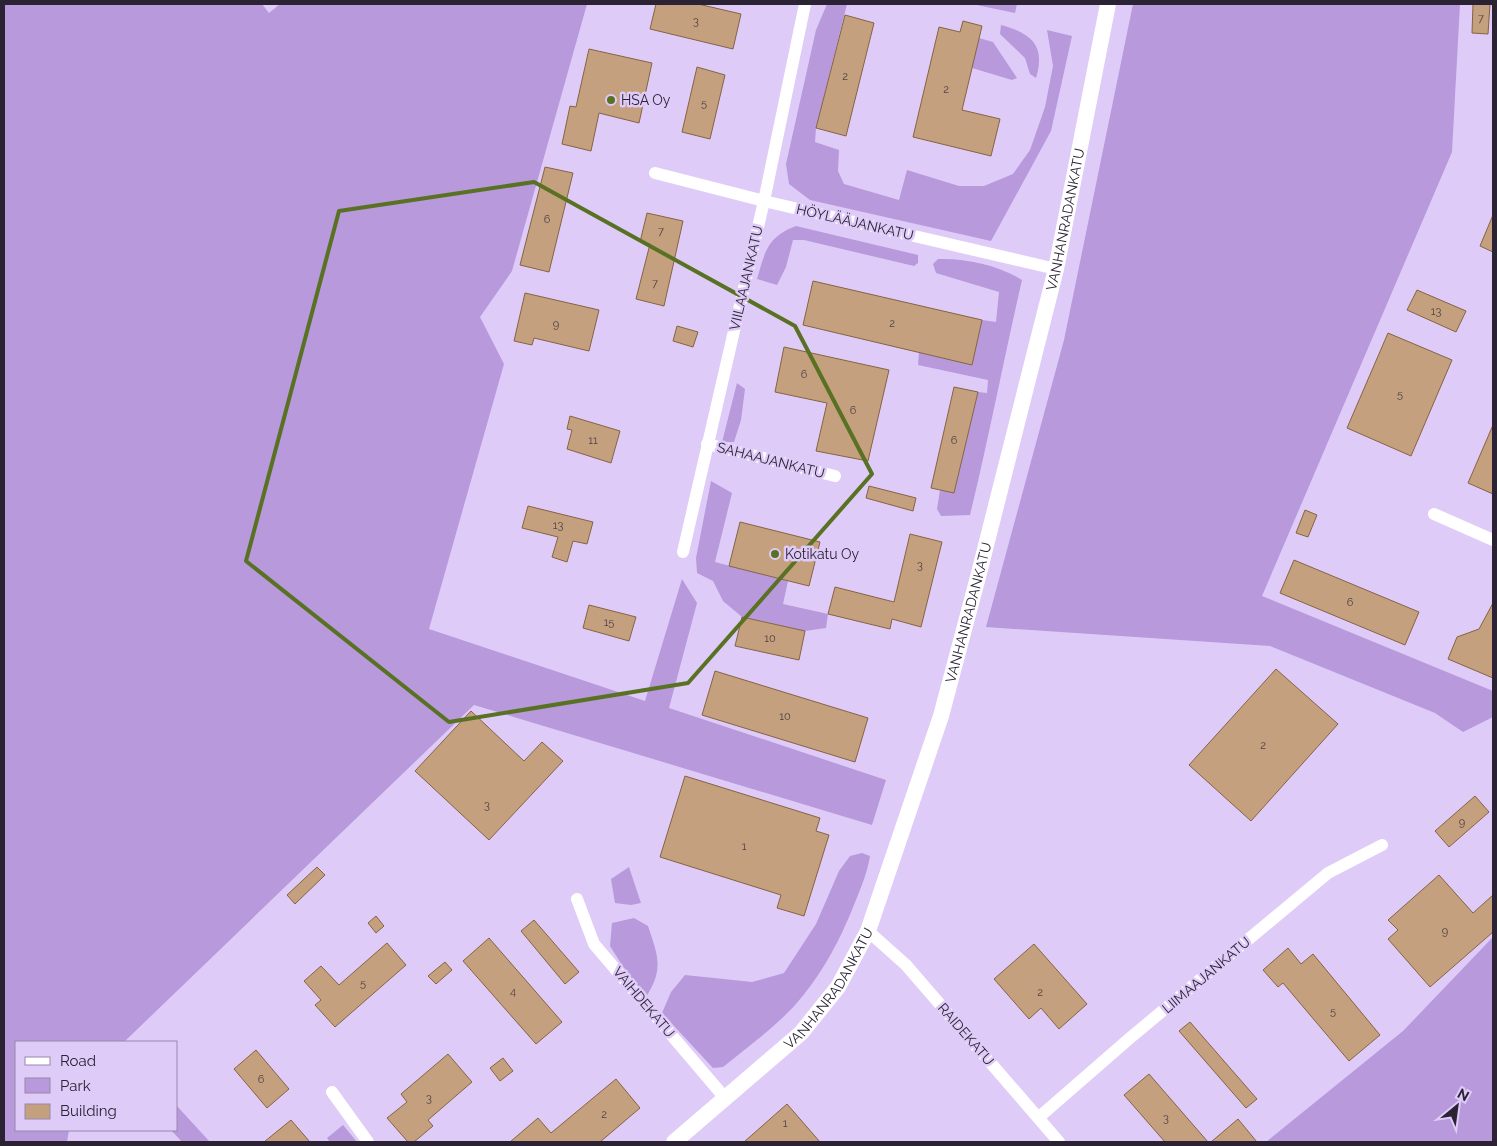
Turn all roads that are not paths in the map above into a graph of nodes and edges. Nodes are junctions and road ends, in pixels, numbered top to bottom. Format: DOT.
graph roads {
  1 [pos="805,4"];
  2 [pos="1108,4"];
  3 [pos="655,173"];
  4 [pos="764,201"];
  5 [pos="1056,269"];
  6 [pos="707,444"];
  7 [pos="835,476"];
  8 [pos="1434,514"];
  9 [pos="1493,540"];
  10 [pos="683,552"];
  11 [pos="1382,845"];
  12 [pos="577,899"];
  13 [pos="868,932"];
  14 [pos="332,1092"];
  15 [pos="725,1098"];
  16 [pos="1038,1118"];
  17 [pos="368,1142"];
  18 [pos="674,1142"];
  19 [pos="1059,1142"];
  1 -- 4 [label="street, VIILAAJANKATU"];
  2 -- 5 [label="street, VANHANRADANKATU"];
  3 -- 4 [label="street, HÖYLÄÄJANKATU"];
  4 -- 5 [label="street, HÖYLÄÄJANKATU"];
  4 -- 6 [label="street, VIILAAJANKATU"];
  5 -- 13 [label="street, VANHANRADANKATU"];
  6 -- 7 [label="street, SAHAAJANKATU"];
  6 -- 10 [label="street, VIILAAJANKATU"];
  8 -- 9 [label="street"];
  11 -- 16 [label="street, LIIMAAJANKATU"];
  12 -- 15 [label="street, VAIHDEKATU"];
  13 -- 15 [label="street, VANHANRADANKATU"];
  13 -- 16 [label="street, RAIDEKATU"];
  14 -- 17 [label="street"];
  15 -- 18 [label="street, VANHANRADANKATU"];
  16 -- 19 [label="street, RAIDEKATU"];
}
